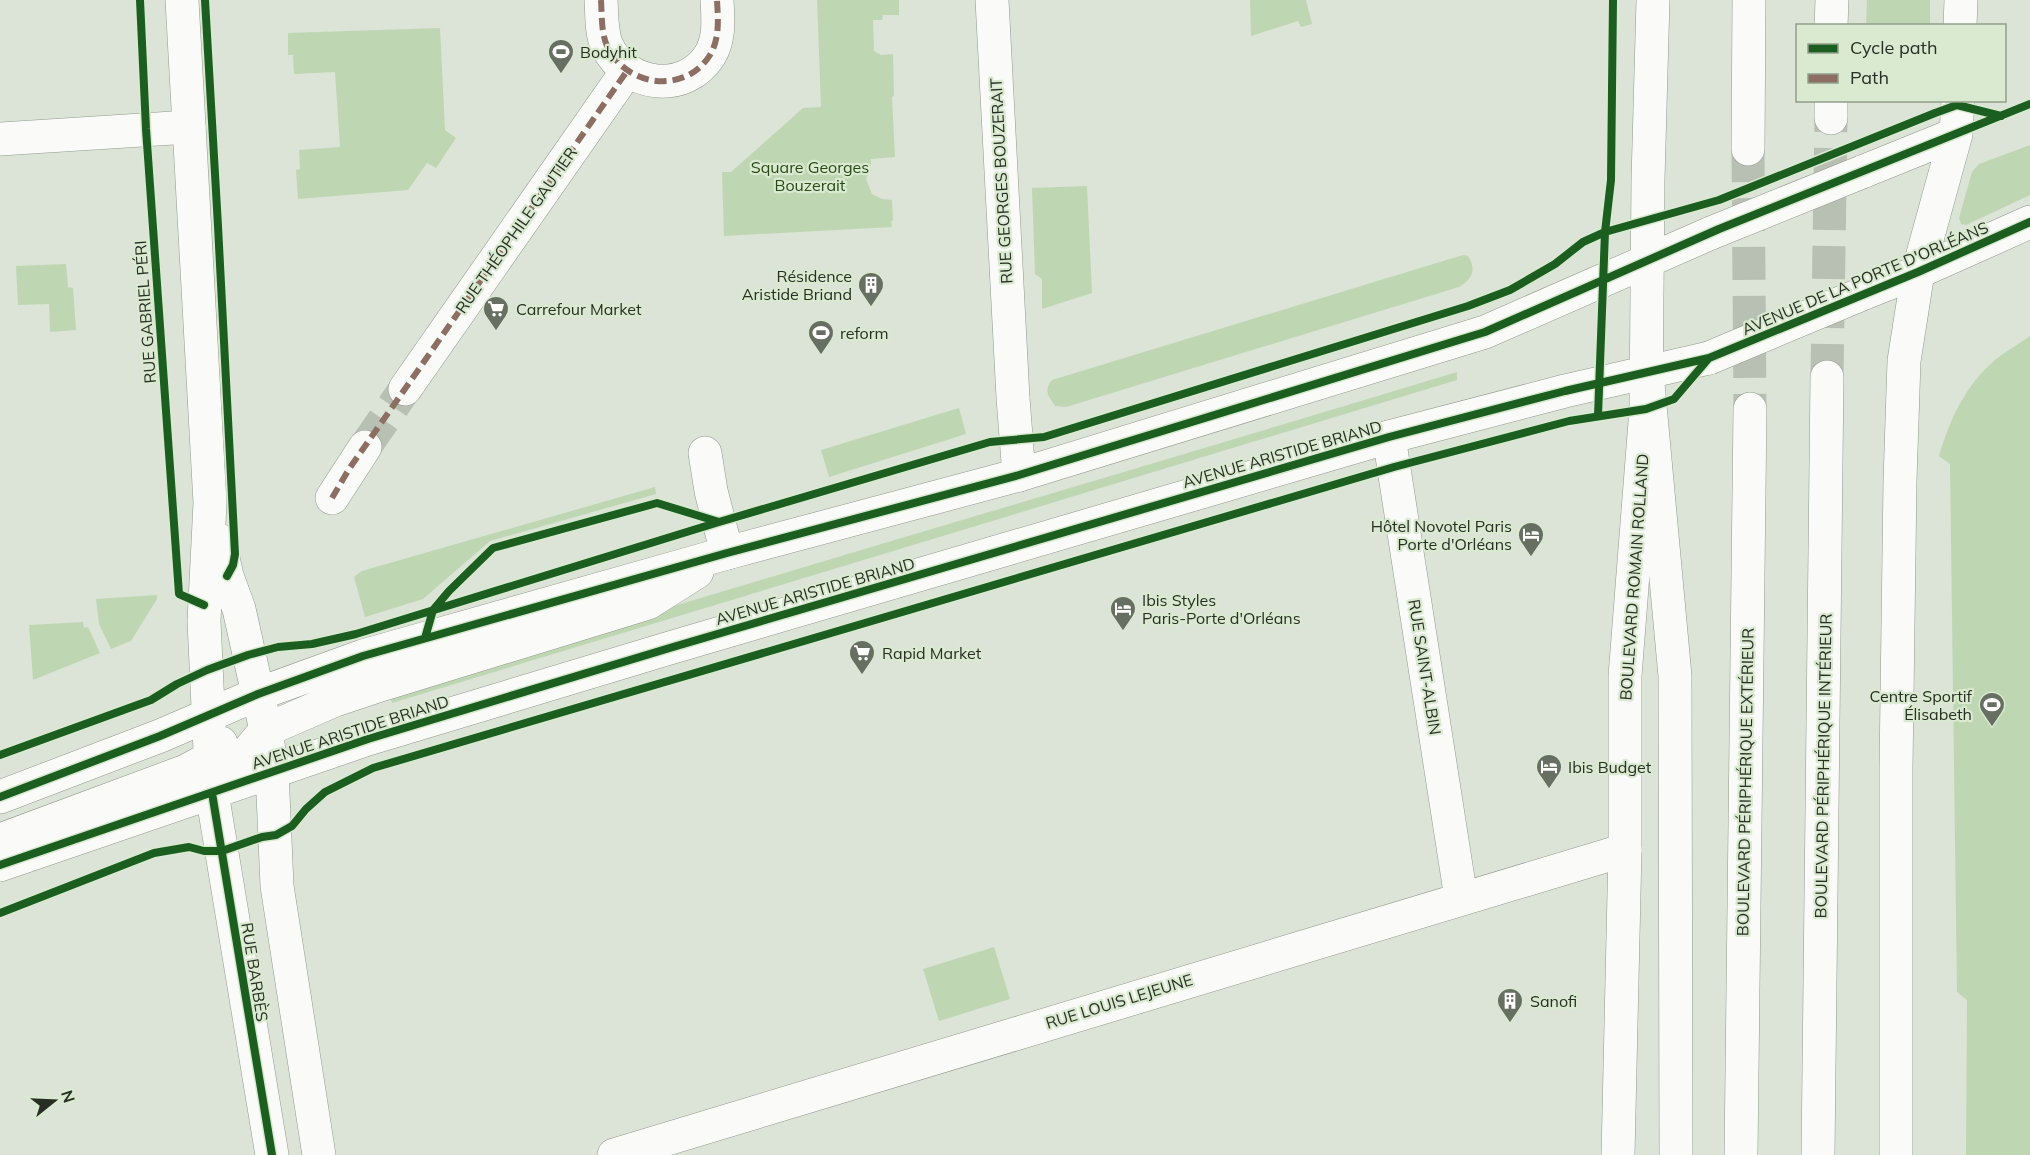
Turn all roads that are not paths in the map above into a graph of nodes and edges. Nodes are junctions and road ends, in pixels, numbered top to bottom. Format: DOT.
graph roads {
  1 [pos="182,0"];
  2 [pos="601,0"];
  3 [pos="717,0"];
  4 [pos="992,0"];
  5 [pos="1653,0"];
  6 [pos="1749,0"];
  7 [pos="1832,0"];
  8 [pos="1961,0"];
  9 [pos="1831,24"];
  10 [pos="1960,24"];
  11 [pos="627,70"];
  12 [pos="1958,102"];
  13 [pos="189,127"];
  14 [pos="1956,134"];
  15 [pos="0,139"];
  16 [pos="1748,149"];
  17 [pos="2030,222"];
  18 [pos="1648,260"];
  19 [pos="1918,272"];
  20 [pos="1647,373"];
  21 [pos="1827,377"];
  22 [pos="405,389"];
  23 [pos="1750,410"];
  24 [pos="1389,437"];
  25 [pos="365,447"];
  26 [pos="705,453"];
  27 [pos="1019,475"];
  28 [pos="332,498"];
  29 [pos="210,503"];
  30 [pos="727,553"];
  31 [pos="258,694"];
  32 [pos="208,717"];
  33 [pos="266,730"];
  34 [pos="210,758"];
  35 [pos="272,771"];
  36 [pos="212,793"];
  37 [pos="0,797"];
  38 [pos="0,840"];
  39 [pos="1624,850"];
  40 [pos="0,866"];
  41 [pos="1461,898"];
  42 [pos="272,1155"];
  43 [pos="319,1155"];
  44 [pos="614,1155"];
  45 [pos="1618,1155"];
  46 [pos="1676,1155"];
  47 [pos="1741,1155"];
  48 [pos="1818,1155"];
  49 [pos="1896,1155"];
  1 -- 13 [label="main road"];
  2 -- 11 [label="main road"];
  3 -- 11 [label="main road"];
  4 -- 27 [label="main road, RUE GEORGES BOUZERAIT"];
  5 -- 18 [label="main road, BOULEVARD ROMAIN ROLLAND"];
  6 -- 16 [label="main road"];
  7 -- 9 [label="main road"];
  8 -- 10 [label="main road"];
  11 -- 22 [label="main road, RUE THÉOPHILE GAUTIER"];
  12 -- 14 [label="main road"];
  13 -- 15 [label="main road"];
  13 -- 29 [label="main road"];
  14 -- 18 [label="main road, bridge"];
  14 -- 19 [label="main road"];
  17 -- 19 [label="main road, AVENUE DE LA PORTE D'ORLÉANS"];
  18 -- 20 [label="main road, BOULEVARD ROMAIN ROLLAND"];
  18 -- 27 [label="main road"];
  19 -- 20 [label="main road, AVENUE DE LA PORTE D'ORLÉANS, bridge"];
  19 -- 49 [label="main road"];
  20 -- 24 [label="main road, AVENUE ARISTIDE BRIAND"];
  20 -- 39 [label="main road, BOULEVARD ROMAIN ROLLAND"];
  20 -- 46 [label="main road"];
  21 -- 48 [label="main road, BOULEVARD PÉRIPHÉRIQUE INTÉRIEUR"];
  23 -- 47 [label="main road, BOULEVARD PÉRIPHÉRIQUE EXTÉRIEUR"];
  24 -- 35 [label="main road, AVENUE ARISTIDE BRIAND"];
  24 -- 41 [label="main road, RUE SAINT-ALBIN"];
  25 -- 28 [label="main road"];
  26 -- 30 [label="main road"];
  27 -- 30 [label="main road"];
  29 -- 31 [label="main road"];
  29 -- 32 [label="main road"];
  30 -- 31 [label="main road"];
  30 -- 33 [label="main road"];
  31 -- 32 [label="main road"];
  31 -- 33 [label="main road"];
  31 -- 34 [label="main road"];
  32 -- 34 [label="main road"];
  32 -- 37 [label="main road"];
  33 -- 35 [label="main road"];
  33 -- 36 [label="main road"];
  34 -- 36 [label="main road"];
  34 -- 38 [label="main road"];
  35 -- 36 [label="main road, AVENUE ARISTIDE BRIAND"];
  35 -- 43 [label="main road"];
  36 -- 40 [label="main road, AVENUE ARISTIDE BRIAND"];
  36 -- 42 [label="main road, RUE BARBÈS"];
  39 -- 41 [label="main road, RUE LOUIS LEJEUNE"];
  39 -- 45 [label="main road, BOULEVARD ROMAIN ROLLAND"];
  41 -- 44 [label="main road, RUE LOUIS LEJEUNE"];
}
